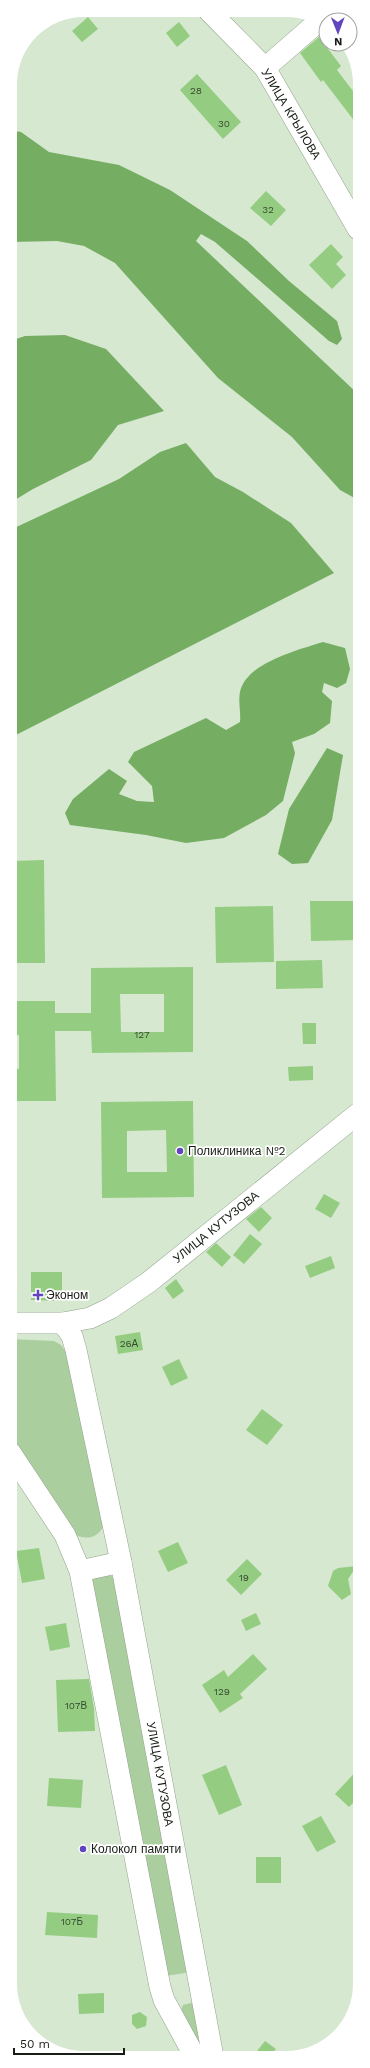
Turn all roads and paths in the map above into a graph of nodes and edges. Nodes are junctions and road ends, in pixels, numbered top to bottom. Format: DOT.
graph roads {
  1 [pos="215,17"];
  2 [pos="316,24"];
  3 [pos="265,68"];
  4 [pos="353,220"];
  5 [pos="353,1118"];
  6 [pos="17,1323"];
  7 [pos="63,1323"];
  8 [pos="17,1463"];
  9 [pos="121,1562"];
  10 [pos="80,1570"];
  11 [pos="192,2051"];
  12 [pos="212,2051"];
  1 -- 3 [label="street, УЛИЦА КРЫЛОВА"];
  2 -- 3 [label="street"];
  3 -- 4 [label="street, УЛИЦА КРЫЛОВА"];
  5 -- 7 [label="street, УЛИЦА КУТУЗОВА"];
  6 -- 7 [label="street, УЛИЦА КУТУЗОВА"];
  7 -- 9 [label="street, УЛИЦА КУТУЗОВА"];
  8 -- 10 [label="street"];
  9 -- 10 [label="street"];
  9 -- 12 [label="street, УЛИЦА КУТУЗОВА"];
  10 -- 11 [label="street"];
}
